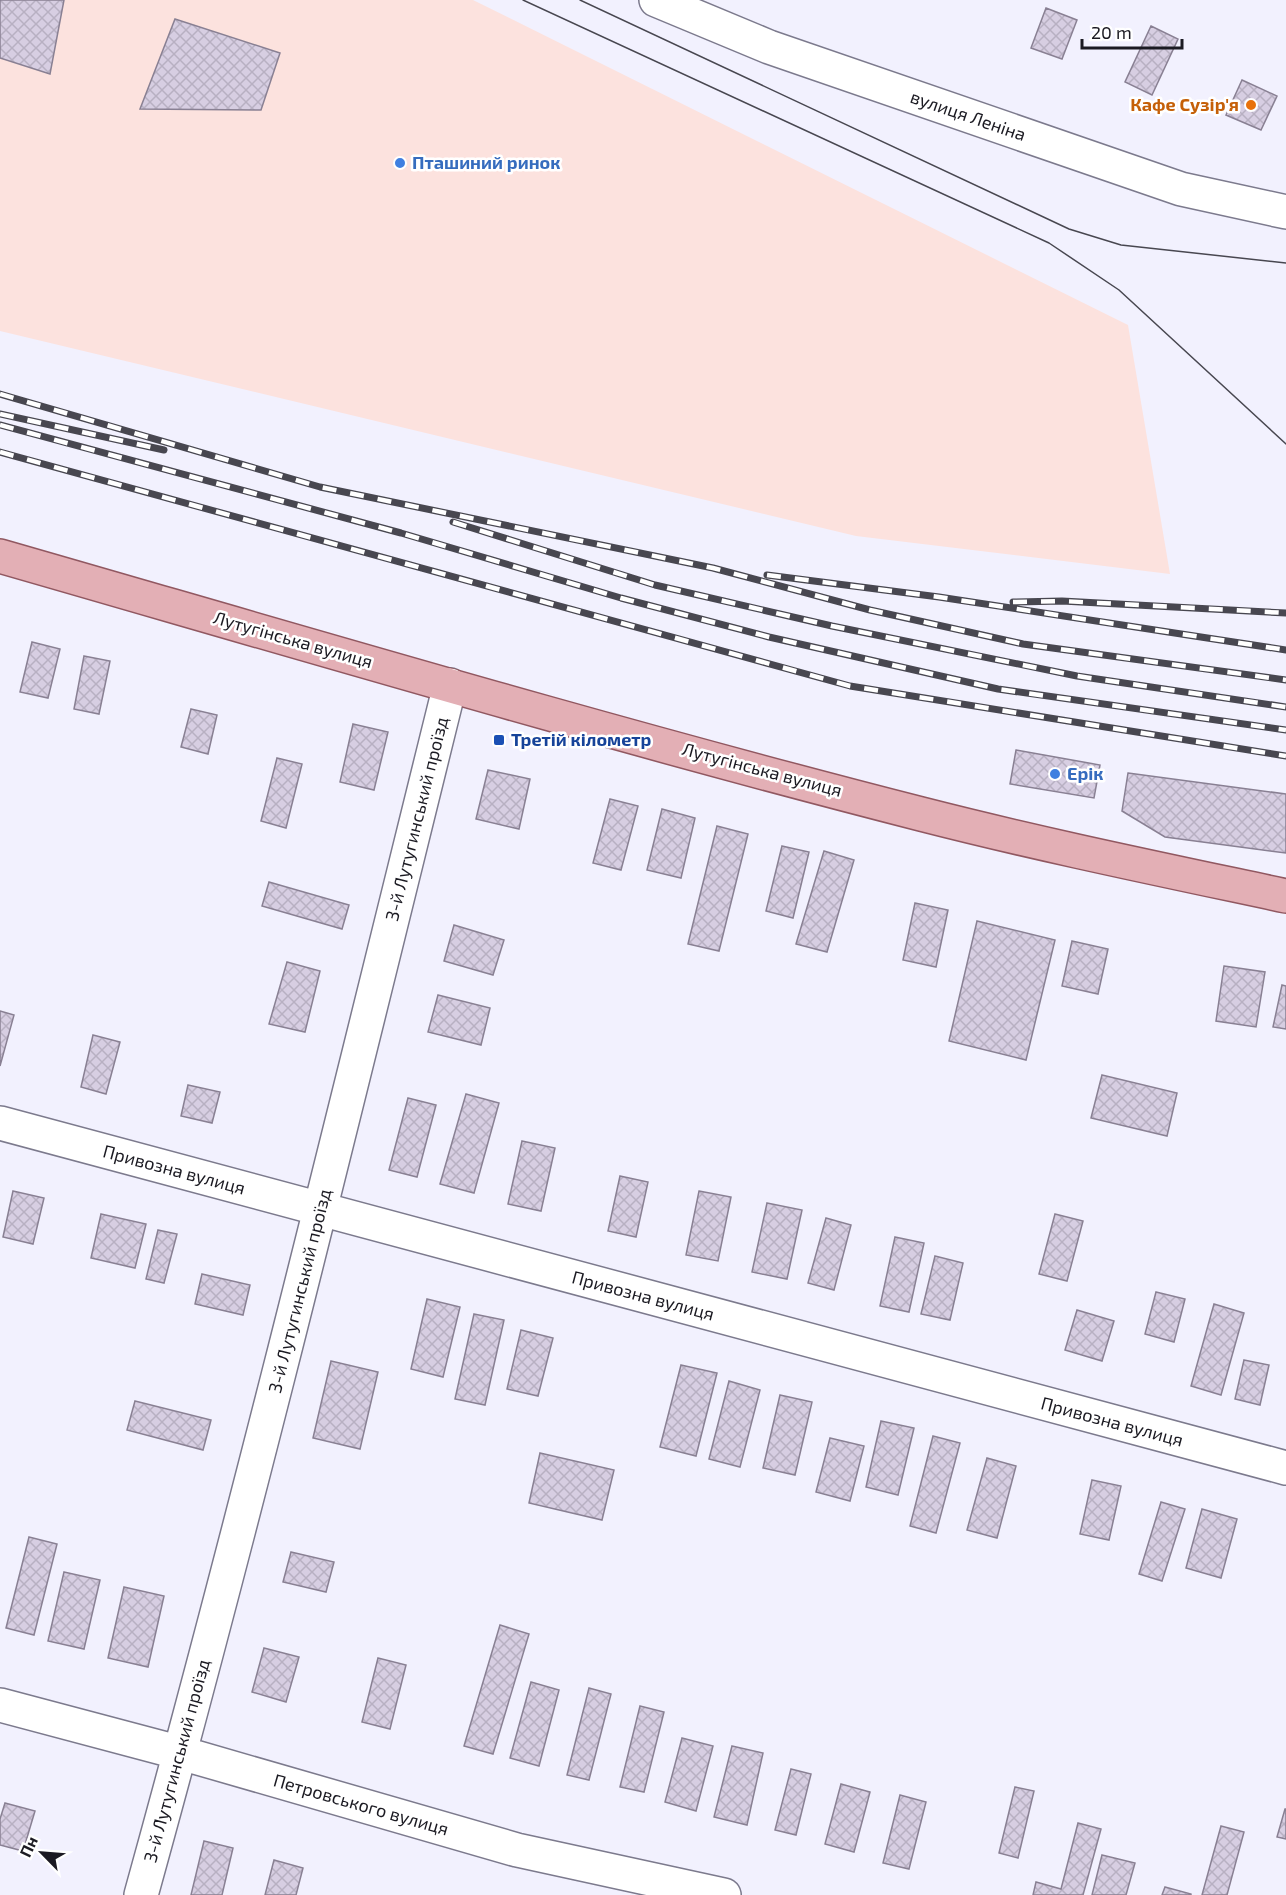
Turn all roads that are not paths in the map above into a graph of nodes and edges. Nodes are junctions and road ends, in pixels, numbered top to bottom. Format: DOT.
graph roads {
  1 [pos="656,0"];
  2 [pos="1286,212"];
  3 [pos="0,556"];
  4 [pos="450,685"];
  5 [pos="1286,896"];
  6 [pos="0,1123"];
  7 [pos="321,1209"];
  8 [pos="1286,1468"];
  9 [pos="0,1705"];
  10 [pos="181,1753"];
  11 [pos="141,1895"];
  12 [pos="724,1895"];
  1 -- 2 [label="street, вулиця Леніна"];
  3 -- 4 [label="main road, Лутугінська вулиця"];
  4 -- 5 [label="main road, Лутугінська вулиця"];
  4 -- 7 [label="street, 3-й Лутугинський проїзд"];
  6 -- 7 [label="street, Привозна вулиця"];
  7 -- 8 [label="street, Привозна вулиця"];
  7 -- 10 [label="street, 3-й Лутугинський проїзд"];
  9 -- 10 [label="street, Петровського вулиця"];
  10 -- 11 [label="street, 3-й Лутугинський проїзд"];
  10 -- 12 [label="street, Петровського вулиця"];
}
